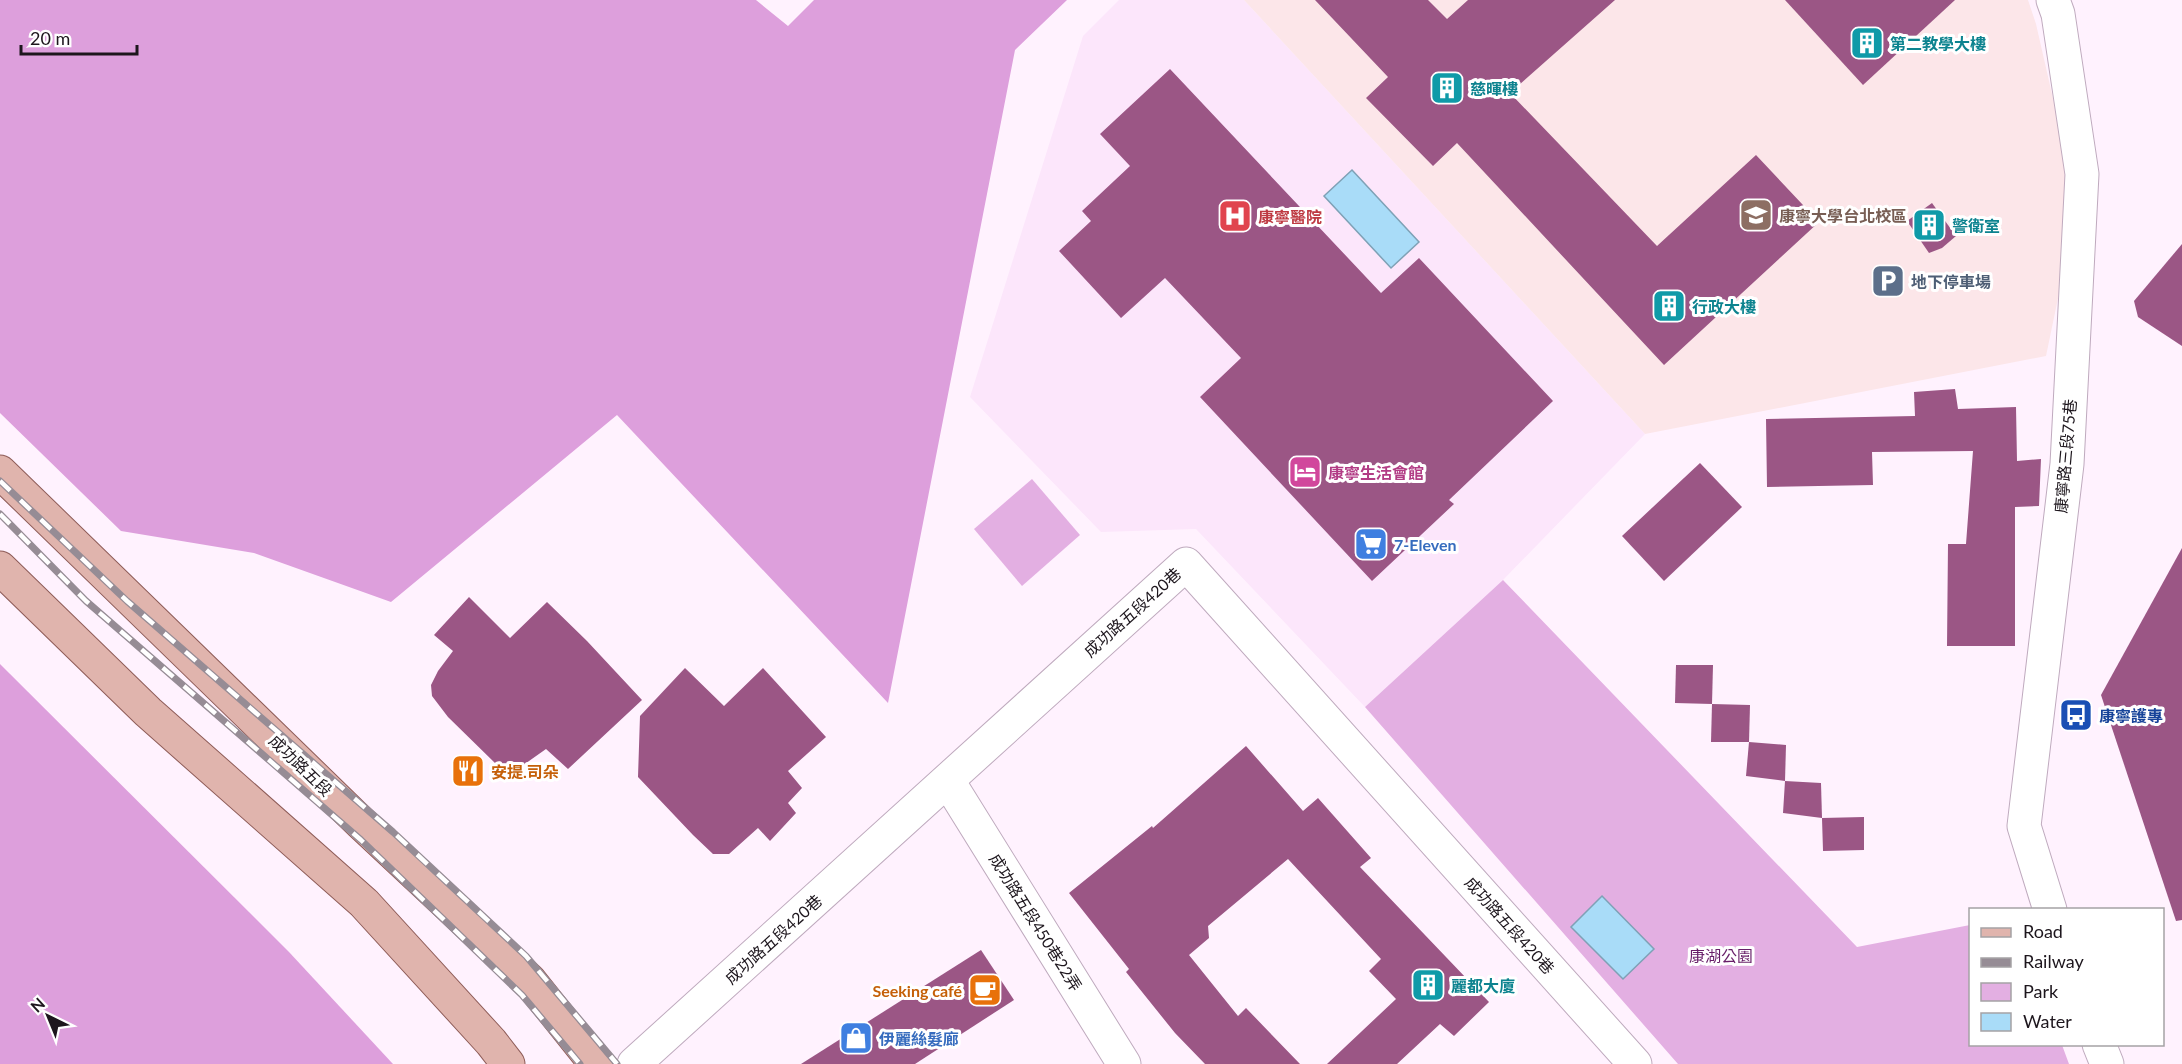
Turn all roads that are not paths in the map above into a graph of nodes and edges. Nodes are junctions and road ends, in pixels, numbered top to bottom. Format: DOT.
graph roads {
  1 [pos="2053,0"];
  2 [pos="0,471"];
  3 [pos="0,568"];
  4 [pos="948,781"];
  5 [pos="2050,908"];
  6 [pos="2100,1046"];
  7 [pos="508,1064"];
  8 [pos="596,1064"];
  9 [pos="634,1064"];
  10 [pos="1124,1064"];
  11 [pos="1635,1064"];
  12 [pos="2107,1064"];
  1 -- 5 [label="street, 康寧路三段75巷"];
  2 -- 8 [label="main road, 成功路五段"];
  3 -- 7 [label="main road"];
  4 -- 9 [label="street, 成功路五段420巷"];
  4 -- 10 [label="street, 成功路五段450巷22弄"];
  4 -- 11 [label="street, 成功路五段420巷"];
  6 -- 12 [label="street"];
}
